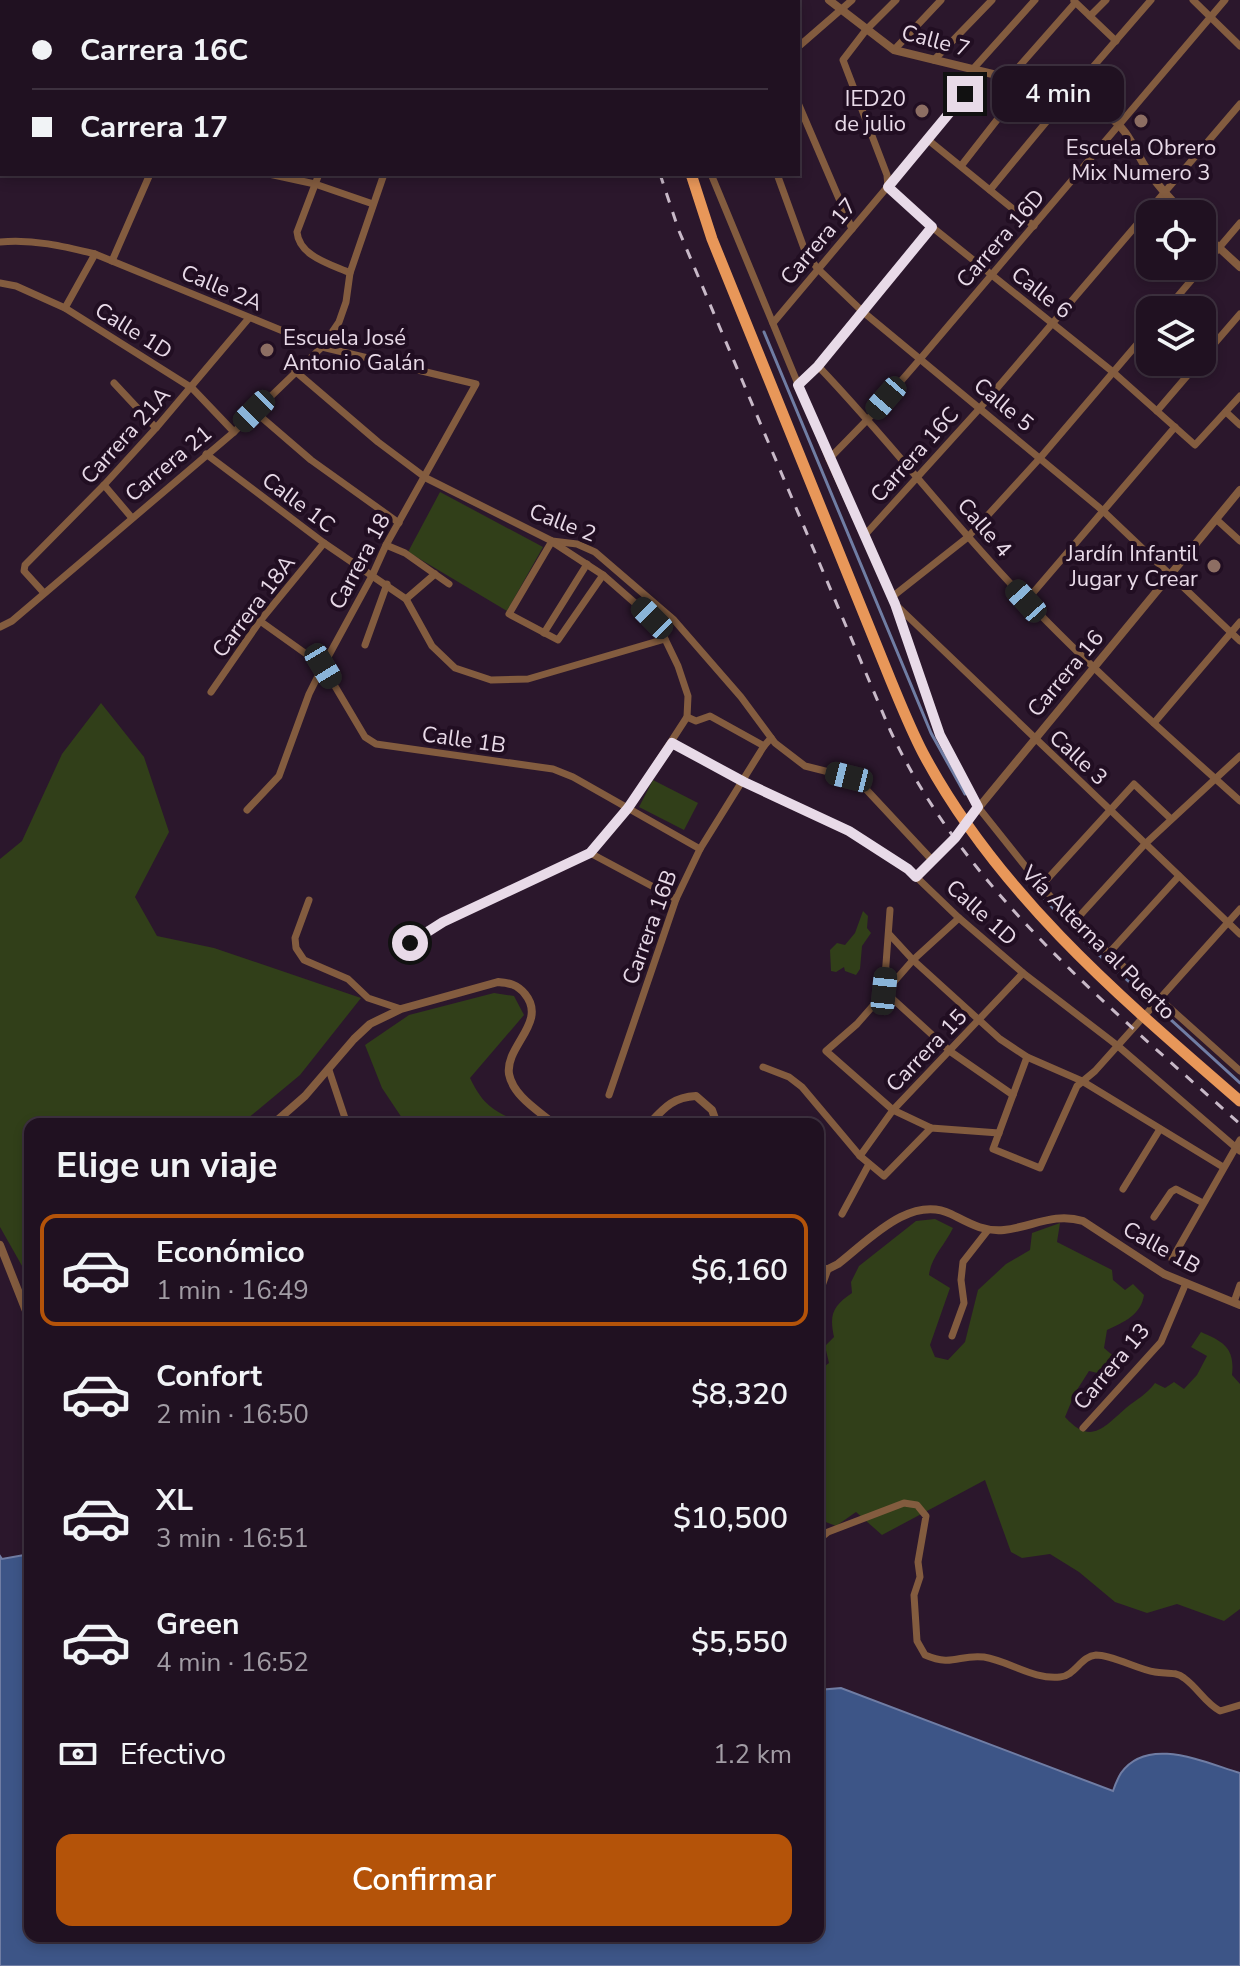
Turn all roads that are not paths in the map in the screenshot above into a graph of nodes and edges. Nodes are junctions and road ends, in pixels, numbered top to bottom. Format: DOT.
graph roads {
  1 [pos="829,0"];
  2 [pos="852,0"];
  3 [pos="896,0"];
  4 [pos="941,0"];
  5 [pos="992,0"];
  6 [pos="1035,0"];
  7 [pos="1106,0"];
  8 [pos="1151,0"];
  9 [pos="1193,0"];
  10 [pos="1225,0"];
  11 [pos="1074,2"];
  12 [pos="841,11"];
  13 [pos="1090,16"];
  14 [pos="1211,18"];
  15 [pos="866,30"];
  16 [pos="1116,41"];
  17 [pos="800,44"];
  18 [pos="1240,46"];
  19 [pos="894,50"];
  20 [pos="934,60"];
  21 [pos="973,69"];
  22 [pos="984,72"];
  23 [pos="1009,78"];
  24 [pos="1025,84"];
  25 [pos="1066,98"];
  26 [pos="1240,104"];
  27 [pos="800,108"];
  28 [pos="1122,125"];
  29 [pos="927,139"];
  30 [pos="961,166"];
  31 [pos="149,176"];
  32 [pos="278,176"];
  33 [pos="318,176"];
  34 [pos="383,176"];
  35 [pos="692,176"];
  36 [pos="712,176"];
  37 [pos="778,176"];
  38 [pos="315,184"];
  39 [pos="888,187"];
  40 [pos="990,190"];
  41 [pos="1164,193"];
  42 [pos="1171,200"];
  43 [pos="373,204"];
  44 [pos="1240,223"];
  45 [pos="1034,226"];
  46 [pos="932,227"];
  47 [pos="852,229"];
  48 [pos="0,242"];
  49 [pos="1218,249"];
  50 [pos="95,254"];
  51 [pos="112,261"];
  52 [pos="1240,267"];
  53 [pos="817,268"];
  54 [pos="350,273"];
  55 [pos="992,275"];
  56 [pos="0,283"];
  57 [pos="1178,296"];
  58 [pos="65,308"];
  59 [pos="862,311"];
  60 [pos="1240,314"];
  61 [pos="249,318"];
  62 [pos="773,323"];
  63 [pos="1053,323"];
  64 [pos="1216,342"];
  65 [pos="1136,345"];
  66 [pos="322,347"];
  67 [pos="921,358"];
  68 [pos="818,366"];
  69 [pos="295,371"];
  70 [pos="1113,372"];
  71 [pos="1187,376"];
  72 [pos="114,383"];
  73 [pos="476,384"];
  74 [pos="798,385"];
  75 [pos="192,388"];
  76 [pos="1240,396"];
  77 [pos="980,408"];
  78 [pos="254,411"];
  79 [pos="1157,411"];
  80 [pos="1226,412"];
  81 [pos="869,418"];
  82 [pos="1240,425"];
  83 [pos="1175,427"];
  84 [pos="156,428"];
  85 [pos="234,432"];
  86 [pos="206,454"];
  87 [pos="1040,458"];
  88 [pos="829,459"];
  89 [pos="918,476"];
  90 [pos="426,478"];
  91 [pos="104,485"];
  92 [pos="1240,490"];
  93 [pos="1102,510"];
  94 [pos="132,518"];
  95 [pos="1216,519"];
  96 [pos="399,523"];
  97 [pos="864,536"];
  98 [pos="968,537"];
  99 [pos="552,541"];
  100 [pos="1240,541"];
  101 [pos="324,543"];
  102 [pos="386,545"];
  103 [pos="587,564"];
  104 [pos="435,574"];
  105 [pos="603,575"];
  106 [pos="1169,575"];
  107 [pos="372,576"];
  108 [pos="387,584"];
  109 [pos="449,584"];
  110 [pos="44,593"];
  111 [pos="406,599"];
  112 [pos="893,600"];
  113 [pos="1026,601"];
  114 [pos="260,621"];
  115 [pos="1240,622"];
  116 [pos="0,627"];
  117 [pos="544,633"];
  118 [pos="1231,633"];
  119 [pos="665,639"];
  120 [pos="1240,641"];
  121 [pos="365,645"];
  122 [pos="323,666"];
  123 [pos="1093,667"];
  124 [pos="211,692"];
  125 [pos="687,717"];
  126 [pos="1154,723"];
  127 [pos="771,738"];
  128 [pos="1033,738"];
  129 [pos="672,743"];
  130 [pos="764,746"];
  131 [pos="1240,756"];
  132 [pos="1215,779"];
  133 [pos="744,782"];
  134 [pos="1240,801"];
  135 [pos="628,808"];
  136 [pos="247,810"];
  137 [pos="1110,811"];
  138 [pos="973,814"];
  139 [pos="1171,819"];
  140 [pos="1145,844"];
  141 [pos="700,849"];
  142 [pos="590,853"];
  143 [pos="932,860"];
  144 [pos="1179,876"];
  145 [pos="916,877"];
  146 [pos="1041,886"];
  147 [pos="676,899"];
  148 [pos="309,900"];
  149 [pos="1240,909"];
  150 [pos="890,910"];
  151 [pos="959,918"];
  152 [pos="1074,922"];
  153 [pos="1228,923"];
  154 [pos="1240,934"];
  155 [pos="890,935"];
  156 [pos="410,943"];
  157 [pos="1108,954"];
  158 [pos="913,960"];
  159 [pos="1023,973"];
  160 [pos="884,991"];
  161 [pos="1153,1008"];
  162 [pos="401,1009"];
  163 [pos="979,1022"];
  164 [pos="1118,1046"];
  165 [pos="951,1052"];
  166 [pos="1027,1057"];
  167 [pos="763,1067"];
  168 [pos="329,1070"];
  169 [pos="1240,1071"];
  170 [pos="1082,1081"];
  171 [pos="609,1095"];
  172 [pos="1013,1095"];
  173 [pos="1240,1101"];
  174 [pos="893,1110"];
  175 [pos="280,1118"];
  176 [pos="345,1118"];
  177 [pos="547,1118"];
  178 [pos="655,1118"];
  179 [pos="715,1118"];
  180 [pos="931,1128"];
  181 [pos="1160,1129"];
  182 [pos="999,1133"];
  183 [pos="1238,1146"];
  184 [pos="860,1156"];
  185 [pos="869,1164"];
  186 [pos="1223,1167"];
  187 [pos="1123,1189"];
  188 [pos="1203,1203"];
  189 [pos="842,1214"];
  190 [pos="1154,1217"];
  191 [pos="988,1230"];
  192 [pos="0,1245"];
  193 [pos="1172,1259"];
  194 [pos="824,1269"];
  195 [pos="1186,1283"];
  196 [pos="1240,1285"];
  197 [pos="1237,1304"];
  198 [pos="24,1306"];
  199 [pos="952,1336"];
  200 [pos="1083,1428"];
  201 [pos="824,1535"];
  202 [pos="1240,1705"];
  1 -- 12 [label="street, Calle 7"];
  2 -- 12 [label="street"];
  3 -- 15 [label="street"];
  4 -- 19 [label="street"];
  5 -- 20 [label="street"];
  6 -- 21 [label="street"];
  7 -- 13 [label="street"];
  8 -- 16 [label="street"];
  9 -- 14 [label="street"];
  10 -- 14 [label="street, Carrera 16D"];
  11 -- 13 [label="street"];
  11 -- 23 [label="street"];
  12 -- 15 [label="street, Calle 7"];
  12 -- 17 [label="street"];
  13 -- 16 [label="street"];
  14 -- 18 [label="street"];
  14 -- 28 [label="street, Carrera 16D"];
  15 -- 19 [label="street, Calle 7"];
  15 -- 39 [label="street"];
  16 -- 25 [label="street"];
  19 -- 20 [label="street, Calle 7"];
  20 -- 21 [label="street, Calle 7"];
  21 -- 22 [label="street, Calle 7"];
  22 -- 23 [label="street, Calle 7"];
  22 -- 29 [label="street, Carrera 17"];
  23 -- 24 [label="street, Calle 7"];
  24 -- 25 [label="street, Calle 7"];
  24 -- 30 [label="street"];
  25 -- 28 [label="street, Calle 7"];
  25 -- 40 [label="street"];
  26 -- 41 [label="street, Carrera 16C"];
  27 -- 47 [label="street"];
  28 -- 41 [label="street"];
  28 -- 45 [label="street, Carrera 16D"];
  29 -- 30 [label="street"];
  29 -- 39 [label="street, Carrera 17"];
  30 -- 40 [label="street"];
  31 -- 51 [label="street"];
  32 -- 38 [label="street"];
  33 -- 38 [label="street"];
  34 -- 43 [label="street, Carrera 21"];
  35 -- 138 [label="main road, Vía Alterna al Puerto"];
  36 -- 62 [label="street"];
  37 -- 53 [label="street, Calle 5"];
  38 -- 43 [label="street"];
  38 -- 54 [label="street"];
  39 -- 46 [label="street, Calle 6"];
  39 -- 47 [label="street, Carrera 17"];
  40 -- 45 [label="street"];
  41 -- 42 [label="street"];
  41 -- 63 [label="street, Carrera 16C"];
  43 -- 54 [label="street, Carrera 21"];
  44 -- 49 [label="street"];
  45 -- 55 [label="street, Carrera 16D"];
  46 -- 55 [label="street, Calle 6"];
  46 -- 59 [label="street"];
  47 -- 53 [label="street, Carrera 17"];
  48 -- 50 [label="street, Calle 2A"];
  49 -- 52 [label="street"];
  49 -- 57 [label="street"];
  50 -- 51 [label="street, Calle 2A"];
  50 -- 58 [label="street"];
  51 -- 61 [label="street, Calle 2A"];
  53 -- 59 [label="street, Calle 5"];
  53 -- 62 [label="street, Carrera 17"];
  54 -- 66 [label="street, Carrera 21"];
  55 -- 63 [label="street, Calle 6"];
  55 -- 67 [label="street, Carrera 16D"];
  56 -- 58 [label="street, Calle 1D"];
  58 -- 75 [label="street, Calle 1D"];
  59 -- 67 [label="street, Calle 5"];
  59 -- 68 [label="street"];
  60 -- 64 [label="street"];
  61 -- 66 [label="street, Calle 2A"];
  61 -- 75 [label="street, Carrera 21A"];
  62 -- 74 [label="street"];
  63 -- 70 [label="street, Calle 6"];
  63 -- 77 [label="street, Carrera 16C"];
  65 -- 70 [label="street"];
  66 -- 69 [label="street, Carrera 21"];
  66 -- 73 [label="street, Calle 2A"];
  67 -- 77 [label="street, Calle 5"];
  67 -- 81 [label="street, Carrera 16D"];
  68 -- 74 [label="street"];
  68 -- 81 [label="street, Calle 4"];
  69 -- 78 [label="street, Carrera 21"];
  69 -- 90 [label="street, Calle 2"];
  70 -- 79 [label="street, Calle 6"];
  70 -- 87 [label="street"];
  71 -- 79 [label="street"];
  72 -- 84 [label="street"];
  73 -- 90 [label="street, Carrera 18"];
  74 -- 88 [label="street"];
  75 -- 84 [label="street, Carrera 21A"];
  75 -- 85 [label="street, Calle 1D"];
  76 -- 80 [label="street"];
  77 -- 87 [label="street, Calle 5"];
  77 -- 89 [label="street, Carrera 16C"];
  78 -- 85 [label="street, Carrera 21"];
  78 -- 96 [label="street"];
  79 -- 83 [label="street, Calle 6"];
  80 -- 82 [label="street"];
  80 -- 83 [label="street, Calle 6"];
  81 -- 88 [label="street, Carrera 16D"];
  81 -- 89 [label="street, Calle 4"];
  83 -- 93 [label="street"];
  84 -- 91 [label="street, Carrera 21A"];
  85 -- 86 [label="street, Carrera 21"];
  86 -- 94 [label="street, Carrera 21"];
  86 -- 101 [label="street, Calle 1C"];
  87 -- 93 [label="street, Calle 5"];
  87 -- 98 [label="street"];
  88 -- 97 [label="street"];
  89 -- 97 [label="street, Carrera 16C"];
  89 -- 98 [label="street, Calle 4"];
  90 -- 96 [label="street, Carrera 18"];
  90 -- 99 [label="street, Calle 2"];
  91 -- 94 [label="street"];
  91 -- 110 [label="street, Carrera 21A"];
  92 -- 95 [label="street, Carrera 16"];
  93 -- 106 [label="street, Calle 5"];
  93 -- 113 [label="street"];
  94 -- 110 [label="street, Carrera 21"];
  95 -- 100 [label="street"];
  95 -- 106 [label="street, Carrera 16"];
  96 -- 102 [label="street, Carrera 18"];
  97 -- 112 [label="street"];
  98 -- 112 [label="street"];
  98 -- 113 [label="street, Calle 4"];
  99 -- 103 [label="street"];
  99 -- 117 [label="street"];
  99 -- 127 [label="street, Calle 2"];
  101 -- 107 [label="street, Calle 1C"];
  101 -- 114 [label="street, Carrera 18A"];
  102 -- 104 [label="street"];
  102 -- 107 [label="street, Carrera 18"];
  103 -- 105 [label="street"];
  103 -- 117 [label="street"];
  104 -- 109 [label="street"];
  104 -- 111 [label="street"];
  105 -- 117 [label="street"];
  105 -- 119 [label="street"];
  106 -- 118 [label="street, Calle 5"];
  106 -- 123 [label="street, Carrera 16"];
  107 -- 108 [label="street, Calle 1C"];
  107 -- 122 [label="street, Carrera 18"];
  108 -- 111 [label="street, Calle 1C"];
  108 -- 121 [label="street"];
  110 -- 116 [label="street, Carrera 21"];
  111 -- 119 [label="street"];
  112 -- 128 [label="street, Calle 3"];
  112 -- 138 [label="street"];
  113 -- 123 [label="street, Calle 4"];
  114 -- 122 [label="street, Calle 1B"];
  114 -- 124 [label="street, Carrera 18A"];
  115 -- 118 [label="street"];
  118 -- 120 [label="street, Calle 5"];
  118 -- 126 [label="street"];
  119 -- 125 [label="street"];
  122 -- 135 [label="street, Calle 1B"];
  122 -- 136 [label="street, Carrera 18"];
  123 -- 126 [label="street, Calle 4"];
  123 -- 128 [label="street, Carrera 16"];
  125 -- 129 [label="street"];
  125 -- 130 [label="street"];
  126 -- 132 [label="street, Calle 4"];
  127 -- 130 [label="street, Carrera 16B"];
  127 -- 143 [label="street, Calle 2"];
  128 -- 137 [label="street, Calle 3"];
  128 -- 138 [label="street, Carrera 16"];
  129 -- 133 [label="street, Calle 1D"];
  129 -- 135 [label="street"];
  130 -- 133 [label="street, Carrera 16B"];
  131 -- 132 [label="street"];
  132 -- 134 [label="street, Calle 4"];
  132 -- 139 [label="street"];
  133 -- 141 [label="street, Carrera 16B"];
  133 -- 145 [label="street, Calle 1D"];
  135 -- 141 [label="street, Calle 1B"];
  135 -- 142 [label="street"];
  137 -- 139 [label="street"];
  137 -- 140 [label="street, Calle 3"];
  137 -- 146 [label="street"];
  138 -- 143 [label="street, Carrera 16"];
  138 -- 146 [label="street"];
  138 -- 161 [label="main road, Vía Alterna al Puerto"];
  139 -- 140 [label="street"];
  140 -- 144 [label="street, Calle 3"];
  140 -- 152 [label="street"];
  141 -- 147 [label="street, Carrera 16B"];
  142 -- 147 [label="street"];
  142 -- 156 [label="street"];
  143 -- 145 [label="street, Carrera 16"];
  144 -- 153 [label="street, Calle 3"];
  144 -- 157 [label="street"];
  145 -- 151 [label="street, Calle 1D"];
  146 -- 152 [label="street"];
  147 -- 171 [label="street, Carrera 16B"];
  148 -- 162 [label="street"];
  149 -- 153 [label="street"];
  150 -- 155 [label="street"];
  151 -- 158 [label="street"];
  151 -- 159 [label="street, Calle 1D"];
  152 -- 157 [label="street"];
  153 -- 154 [label="street, Calle 3"];
  153 -- 161 [label="street"];
  155 -- 158 [label="street"];
  155 -- 160 [label="street"];
  157 -- 161 [label="street"];
  158 -- 160 [label="street"];
  158 -- 163 [label="street"];
  159 -- 163 [label="street, Carrera 15"];
  159 -- 164 [label="street, Calle 1D"];
  160 -- 165 [label="street"];
  160 -- 174 [label="street"];
  161 -- 164 [label="street"];
  161 -- 169 [label="street"];
  161 -- 173 [label="main road, Vía Alterna al Puerto"];
  162 -- 168 [label="street"];
  162 -- 177 [label="street"];
  163 -- 165 [label="street, Carrera 15"];
  163 -- 166 [label="street"];
  164 -- 170 [label="street"];
  164 -- 183 [label="street, Calle 1D"];
  165 -- 172 [label="street"];
  165 -- 174 [label="street, Carrera 15"];
  166 -- 170 [label="street"];
  166 -- 172 [label="street"];
  167 -- 184 [label="street"];
  168 -- 175 [label="street"];
  168 -- 176 [label="street"];
  170 -- 181 [label="street"];
  170 -- 182 [label="street"];
  172 -- 182 [label="street"];
  174 -- 180 [label="street"];
  174 -- 184 [label="street, Carrera 15"];
  178 -- 179 [label="street"];
  180 -- 182 [label="street"];
  180 -- 185 [label="street"];
  181 -- 186 [label="street"];
  181 -- 187 [label="street"];
  183 -- 186 [label="street"];
  184 -- 185 [label="street"];
  185 -- 189 [label="street"];
  186 -- 188 [label="street"];
  188 -- 190 [label="street"];
  188 -- 193 [label="street"];
  191 -- 194 [label="street"];
  191 -- 195 [label="street, Calle 1B"];
  191 -- 199 [label="street"];
  192 -- 198 [label="street"];
  195 -- 197 [label="street, Calle 1B"];
  195 -- 200 [label="street, Carrera 13"];
  196 -- 197 [label="street"];
  201 -- 202 [label="street"];
}
